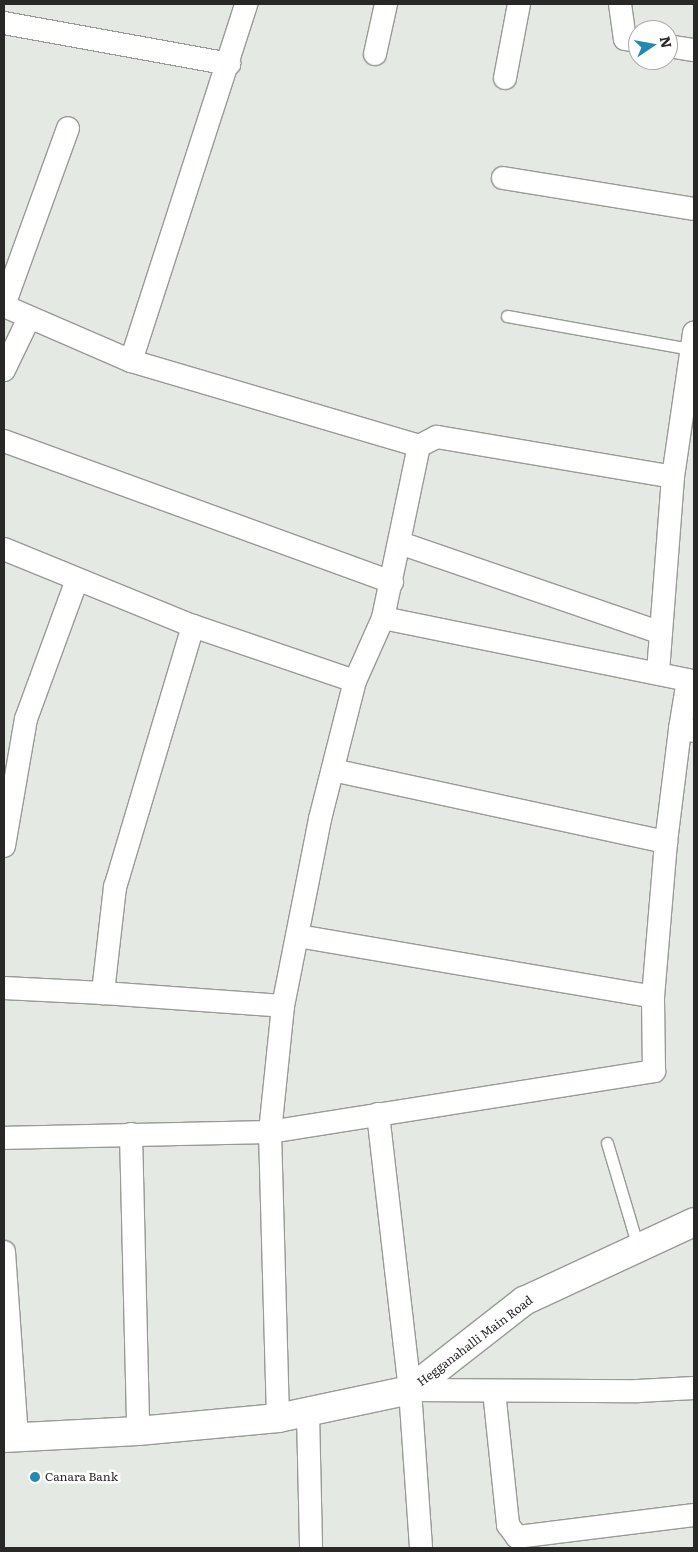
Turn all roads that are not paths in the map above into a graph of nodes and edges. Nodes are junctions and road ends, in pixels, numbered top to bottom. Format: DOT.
graph roads {
  1 [pos="246,4"];
  2 [pos="386,4"];
  3 [pos="519,4"];
  4 [pos="620,4"];
  5 [pos="4,23"];
  6 [pos="628,39"];
  7 [pos="678,48"];
  8 [pos="694,50"];
  9 [pos="376,54"];
  10 [pos="229,64"];
  11 [pos="506,78"];
  12 [pos="68,128"];
  13 [pos="503,178"];
  14 [pos="694,209"];
  15 [pos="4,306"];
  16 [pos="507,316"];
  17 [pos="29,318"];
  18 [pos="693,341"];
  19 [pos="131,362"];
  20 [pos="4,370"];
  21 [pos="4,441"];
  22 [pos="419,446"];
  23 [pos="673,478"];
  24 [pos="400,544"];
  25 [pos="4,549"];
  26 [pos="77,580"];
  27 [pos="392,582"];
  28 [pos="383,618"];
  29 [pos="193,626"];
  30 [pos="661,633"];
  31 [pos="658,672"];
  32 [pos="355,681"];
  33 [pos="687,730"];
  34 [pos="333,770"];
  35 [pos="666,842"];
  36 [pos="4,846"];
  37 [pos="298,936"];
  38 [pos="4,988"];
  39 [pos="103,993"];
  40 [pos="653,997"];
  41 [pos="283,1006"];
  42 [pos="378,1114"];
  43 [pos="270,1132"];
  44 [pos="131,1134"];
  45 [pos="4,1138"];
  46 [pos="607,1143"];
  47 [pos="694,1222"];
  48 [pos="638,1247"];
  49 [pos="4,1252"];
  50 [pos="694,1388"];
  51 [pos="410,1390"];
  52 [pos="494,1391"];
  53 [pos="308,1413"];
  54 [pos="278,1418"];
  55 [pos="138,1431"];
  56 [pos="10,1438"];
  57 [pos="694,1515"];
  58 [pos="311,1548"];
  59 [pos="421,1548"];
  1 -- 10 [label="street"];
  2 -- 9 [label="street"];
  3 -- 11 [label="street"];
  4 -- 6 [label="street"];
  5 -- 10 [label="street"];
  7 -- 8 [label="street"];
  10 -- 19 [label="street"];
  12 -- 15 [label="street"];
  13 -- 14 [label="street"];
  15 -- 17 [label="street"];
  16 -- 18 [label="lane"];
  17 -- 19 [label="street"];
  17 -- 20 [label="street"];
  18 -- 23 [label="street"];
  19 -- 22 [label="street"];
  21 -- 27 [label="street"];
  22 -- 23 [label="street"];
  22 -- 24 [label="street"];
  23 -- 30 [label="street"];
  24 -- 27 [label="street"];
  24 -- 30 [label="street"];
  25 -- 26 [label="street"];
  26 -- 29 [label="street"];
  26 -- 36 [label="street"];
  27 -- 28 [label="street"];
  28 -- 31 [label="street"];
  28 -- 32 [label="street"];
  29 -- 32 [label="street"];
  29 -- 39 [label="street"];
  30 -- 31 [label="street"];
  31 -- 33 [label="street"];
  32 -- 34 [label="street"];
  33 -- 35 [label="street"];
  34 -- 35 [label="street"];
  34 -- 37 [label="street"];
  35 -- 40 [label="street"];
  37 -- 40 [label="street"];
  37 -- 41 [label="street"];
  38 -- 39 [label="street"];
  39 -- 41 [label="street"];
  40 -- 42 [label="street"];
  41 -- 43 [label="street"];
  42 -- 43 [label="street"];
  42 -- 51 [label="street"];
  43 -- 44 [label="street"];
  43 -- 54 [label="street"];
  44 -- 45 [label="street"];
  44 -- 55 [label="street"];
  46 -- 48 [label="lane"];
  47 -- 48 [label="main road, Hegganahalli Main Road"];
  48 -- 51 [label="main road, Hegganahalli Main Road"];
  49 -- 56 [label="street"];
  50 -- 52 [label="street"];
  51 -- 52 [label="street"];
  51 -- 53 [label="main road, Hegganahalli Main Road"];
  51 -- 59 [label="street"];
  52 -- 57 [label="street"];
  53 -- 54 [label="main road, Hegganahalli Main Road"];
  53 -- 58 [label="street"];
  54 -- 55 [label="main road, Hegganahalli Main Road"];
  55 -- 56 [label="main road, Hegganahalli Main Road"];
}
